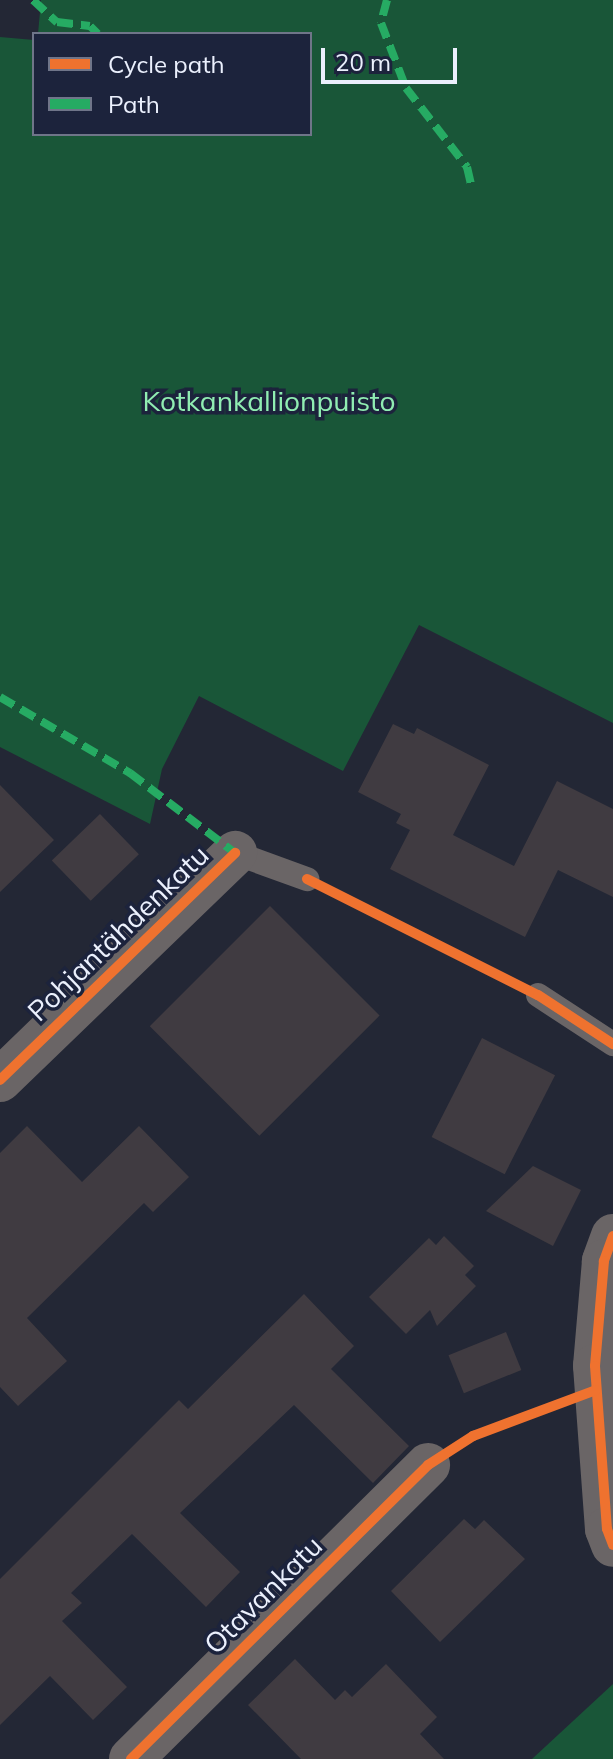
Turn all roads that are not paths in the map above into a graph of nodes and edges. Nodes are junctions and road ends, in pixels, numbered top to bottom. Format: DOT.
graph roads {
  1 [pos="235,853"];
  2 [pos="307,879"];
  3 [pos="538,995"];
  4 [pos="613,1044"];
  5 [pos="0,1080"];
  6 [pos="613,1236"];
  7 [pos="428,1465"];
  8 [pos="613,1545"];
  9 [pos="131,1759"];
  1 -- 2 [label="lane"];
  1 -- 5 [label="street, Pohjantähdenkatu"];
  3 -- 4 [label="lane"];
  6 -- 8 [label="street"];
  7 -- 9 [label="street, Otavankatu"];
}
